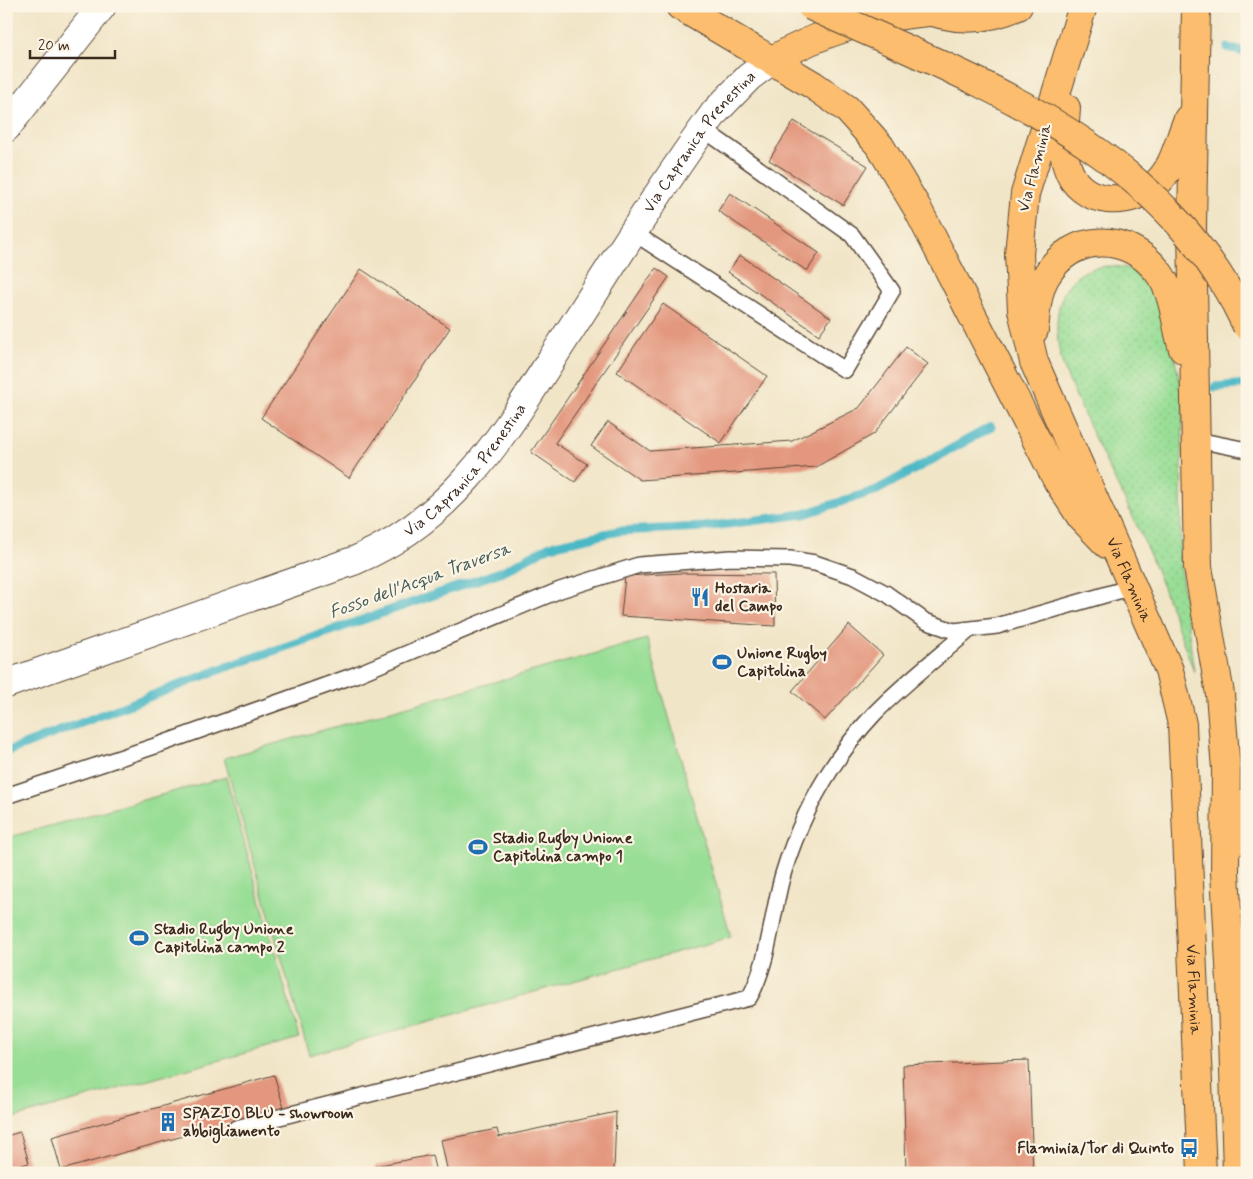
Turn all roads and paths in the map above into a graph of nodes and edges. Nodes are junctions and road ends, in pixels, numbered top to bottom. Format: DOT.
graph roads {
  1 [pos="102,6"];
  2 [pos="680,6"];
  3 [pos="811,6"];
  4 [pos="1018,6"];
  5 [pos="1084,6"];
  6 [pos="1196,6"];
  7 [pos="922,9"];
  8 [pos="1069,54"];
  9 [pos="772,60"];
  10 [pos="1195,102"];
  11 [pos="6,128"];
  12 [pos="703,129"];
  13 [pos="634,233"];
  14 [pos="1247,326"];
  15 [pos="1034,362"];
  16 [pos="1195,383"];
  17 [pos="1196,440"];
  18 [pos="1247,450"];
  19 [pos="1117,553"];
  20 [pos="1132,587"];
  21 [pos="968,631"];
  22 [pos="6,684"];
  23 [pos="6,796"];
  24 [pos="1247,802"];
  25 [pos="1224,872"];
  26 [pos="1240,999"];
  27 [pos="236,1128"];
  28 [pos="1202,1173"];
  29 [pos="1238,1173"];
  1 -- 11 [label="street"];
  2 -- 9 [label="main road"];
  3 -- 14 [label="main road, bridge"];
  4 -- 7 [label="main road"];
  5 -- 8 [label="main road, Via Flaminia"];
  6 -- 10 [label="main road"];
  7 -- 9 [label="main road"];
  8 -- 10 [label="main road"];
  8 -- 15 [label="main road, Via Flaminia"];
  9 -- 12 [label="street, Via Capranica Prenestina"];
  9 -- 19 [label="main road"];
  10 -- 16 [label="main road"];
  12 -- 13 [label="street, Via Capranica Prenestina"];
  12 -- 13 [label="lane"];
  13 -- 22 [label="street, Via Capranica Prenestina"];
  15 -- 16 [label="main road"];
  15 -- 19 [label="main road, Via Flaminia"];
  16 -- 17 [label="main road"];
  17 -- 18 [label="lane"];
  17 -- 25 [label="main road"];
  19 -- 20 [label="main road, Via Flaminia"];
  20 -- 21 [label="lane"];
  20 -- 28 [label="main road, Via Flaminia"];
  21 -- 23 [label="lane"];
  21 -- 27 [label="lane"];
  24 -- 25 [label="main road"];
  25 -- 26 [label="main road"];
  26 -- 29 [label="main road"];
}
